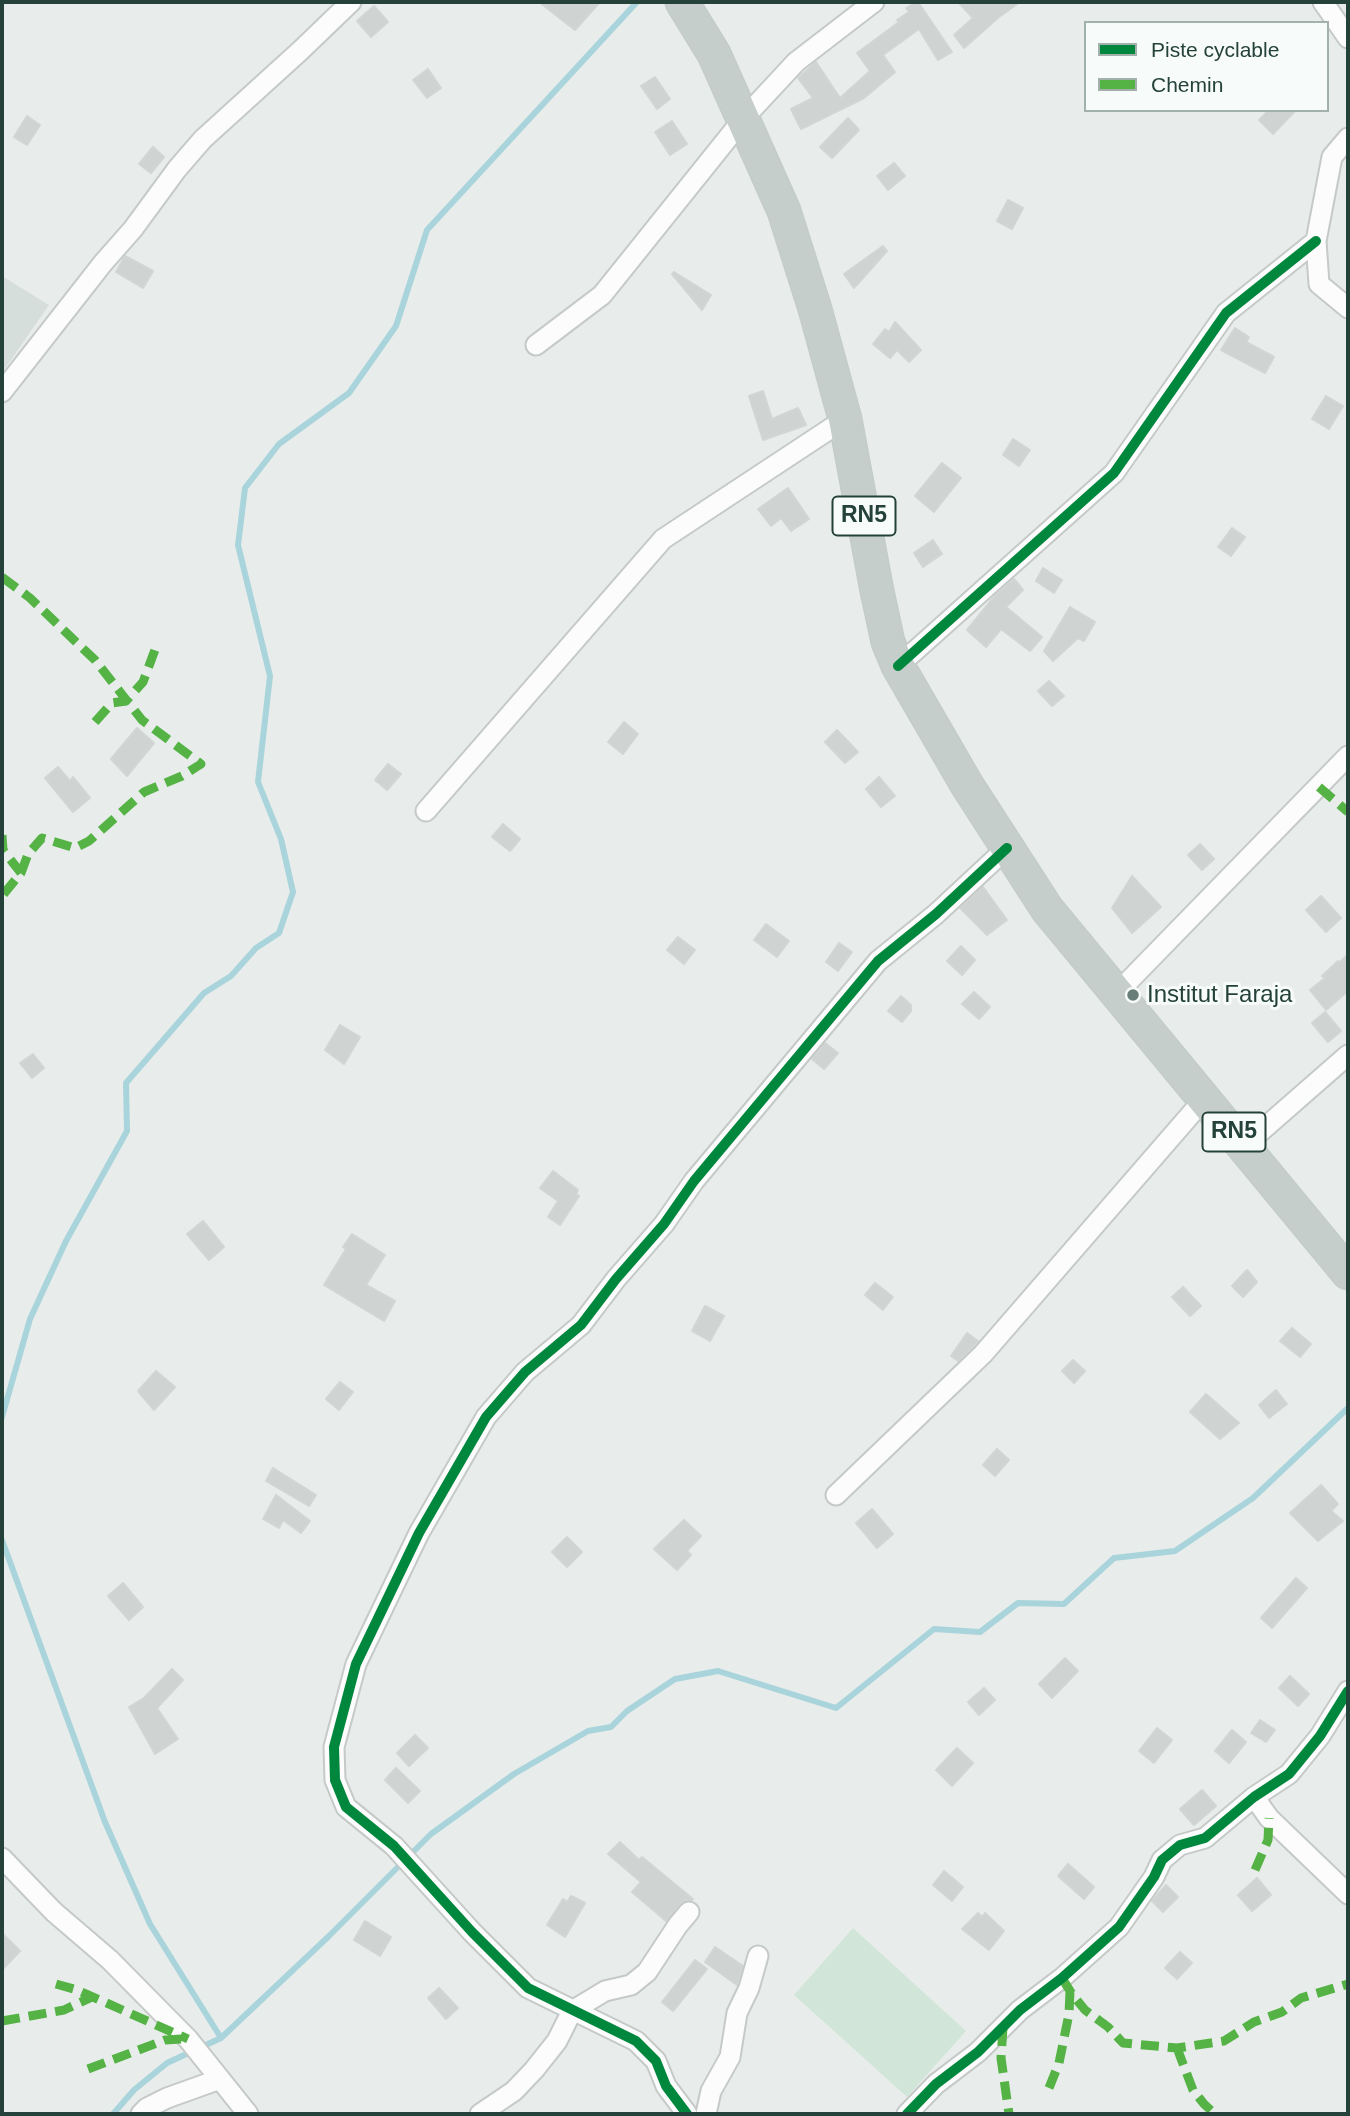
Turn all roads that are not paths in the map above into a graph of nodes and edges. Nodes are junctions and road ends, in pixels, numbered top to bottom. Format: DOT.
graph roads {
  1 [pos="351,2"];
  2 [pos="682,2"];
  3 [pos="874,2"];
  4 [pos="1323,2"];
  5 [pos="1348,38"];
  6 [pos="744,118"];
  7 [pos="1348,138"];
  8 [pos="1316,241"];
  9 [pos="1348,308"];
  10 [pos="536,345"];
  11 [pos="2,392"];
  12 [pos="845,419"];
  13 [pos="898,666"];
  14 [pos="1348,756"];
  15 [pos="426,811"];
  16 [pos="1007,848"];
  17 [pos="1117,993"];
  18 [pos="1348,1055"];
  19 [pos="1205,1098"];
  20 [pos="1245,1145"];
  21 [pos="1342,1260"];
  22 [pos="835,1495"];
  23 [pos="1348,1692"];
  24 [pos="1254,1797"];
  25 [pos="2,1858"];
  26 [pos="1348,1894"];
  27 [pos="689,1912"];
  28 [pos="758,1955"];
  29 [pos="572,2011"];
  30 [pos="220,2079"];
  31 [pos="141,2114"];
  32 [pos="248,2114"];
  33 [pos="480,2114"];
  34 [pos="687,2114"];
  35 [pos="706,2114"];
  36 [pos="907,2114"];
  1 -- 11 [label="street"];
  2 -- 6 [label="highway, RN5"];
  3 -- 6 [label="street"];
  4 -- 5 [label="street"];
  6 -- 10 [label="street"];
  6 -- 12 [label="highway, RN5"];
  7 -- 8 [label="street"];
  8 -- 9 [label="street"];
  8 -- 13 [label="street"];
  12 -- 13 [label="highway, RN5"];
  12 -- 15 [label="street"];
  13 -- 16 [label="highway, RN5"];
  14 -- 17 [label="street"];
  16 -- 17 [label="highway, RN5"];
  16 -- 29 [label="street"];
  17 -- 19 [label="highway, RN5"];
  18 -- 20 [label="street"];
  19 -- 20 [label="highway, RN5"];
  19 -- 22 [label="street"];
  20 -- 21 [label="highway, RN5"];
  23 -- 24 [label="street"];
  24 -- 26 [label="street"];
  24 -- 36 [label="street"];
  25 -- 30 [label="street"];
  27 -- 29 [label="street"];
  28 -- 35 [label="street"];
  29 -- 33 [label="street"];
  29 -- 34 [label="street"];
  30 -- 31 [label="street"];
  30 -- 32 [label="street"];
}
